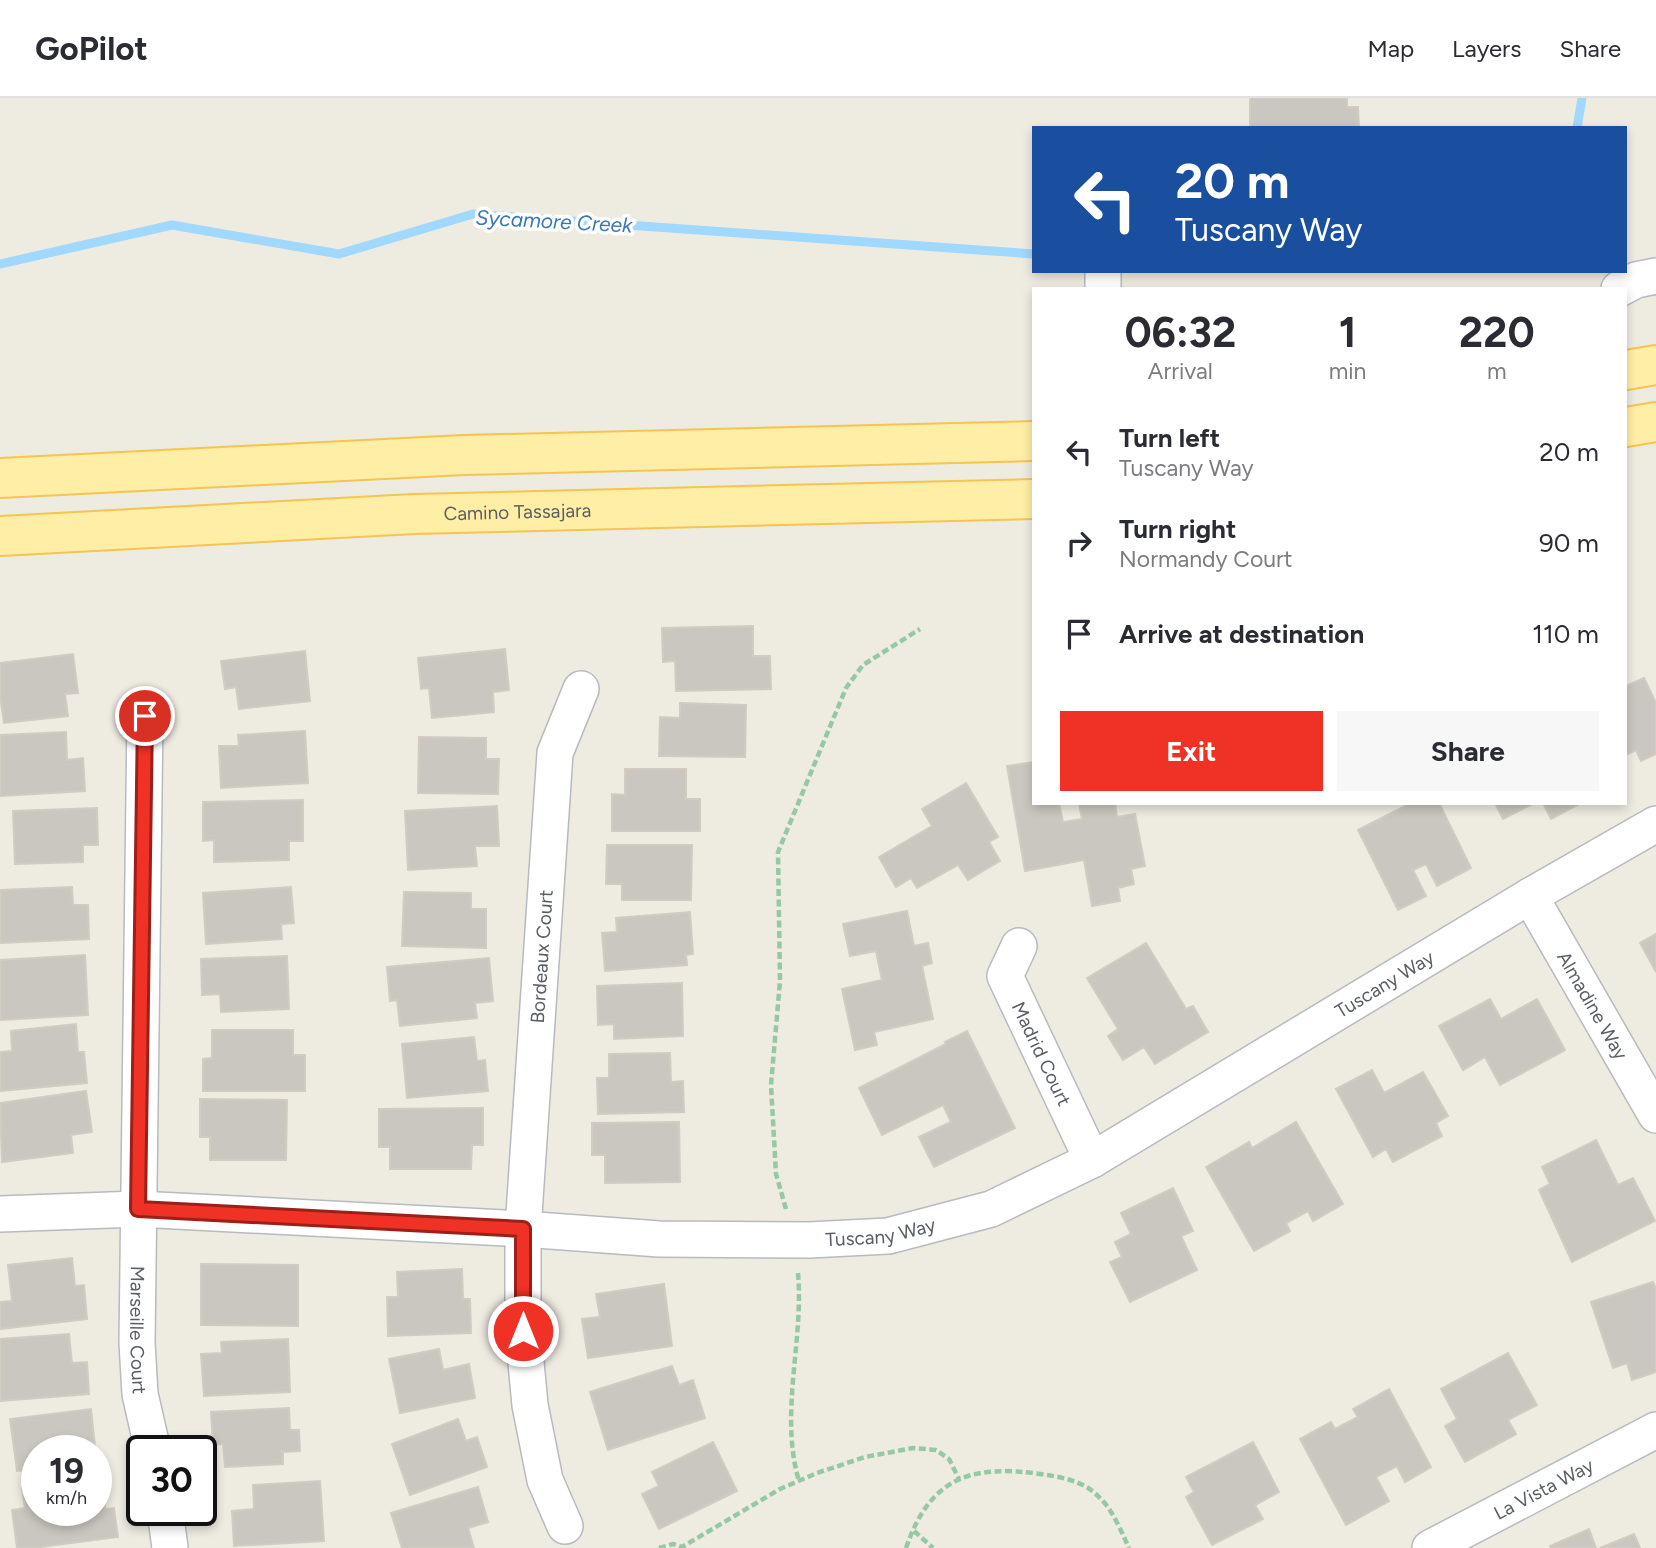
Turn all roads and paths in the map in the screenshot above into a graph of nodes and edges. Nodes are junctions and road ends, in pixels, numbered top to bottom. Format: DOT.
graph roads {
  1 [pos="1656,276"];
  2 [pos="1623,287"];
  3 [pos="1656,365"];
  4 [pos="1627,370"];
  5 [pos="1656,422"];
  6 [pos="1627,427"];
  7 [pos="1032,440"];
  8 [pos="0,478"];
  9 [pos="1032,499"];
  10 [pos="0,536"];
  11 [pos="920,629"];
  12 [pos="581,689"];
  13 [pos="145,716"];
  14 [pos="1656,824"];
  15 [pos="1530,897"];
  16 [pos="1018,946"];
  17 [pos="1656,1115"];
  18 [pos="1092,1160"];
  19 [pos="138,1209"];
  20 [pos="0,1214"];
  21 [pos="523,1229"];
  22 [pos="795,1239"];
  23 [pos="1656,1430"];
  24 [pos="150,1435"];
  25 [pos="959,1479"];
  26 [pos="799,1481"];
  27 [pos="167,1526"];
  28 [pos="565,1526"];
  29 [pos="914,1531"];
  30 [pos="170,1548"];
  31 [pos="659,1548"];
  32 [pos="906,1548"];
  33 [pos="933,1548"];
  34 [pos="1129,1548"];
  35 [pos="1430,1548"];
  1 -- 2 [label="street"];
  3 -- 4 [label="main road"];
  5 -- 6 [label="main road"];
  7 -- 8 [label="main road"];
  9 -- 10 [label="main road, Camino Tassajara"];
  11 -- 22 [label="path"];
  12 -- 21 [label="street, Bordeaux Court"];
  13 -- 19 [label="street, Marseille Court"];
  14 -- 15 [label="street, Tuscany Way"];
  15 -- 17 [label="street, Almadine Way"];
  15 -- 18 [label="street, Tuscany Way"];
  16 -- 18 [label="street, Madrid Court"];
  18 -- 22 [label="street, Tuscany Way"];
  19 -- 20 [label="street, Tuscany Way"];
  19 -- 21 [label="street, Tuscany Way"];
  19 -- 24 [label="street, Marseille Court"];
  21 -- 22 [label="street, Tuscany Way"];
  21 -- 28 [label="street, Bordeaux Court"];
  22 -- 26 [label="path"];
  23 -- 35 [label="street, La Vista Way"];
  25 -- 26 [label="path"];
  25 -- 29 [label="path"];
  25 -- 34 [label="path"];
  26 -- 31 [label="path"];
  27 -- 30 [label="street"];
  29 -- 32 [label="path"];
  29 -- 33 [label="path"];
}
